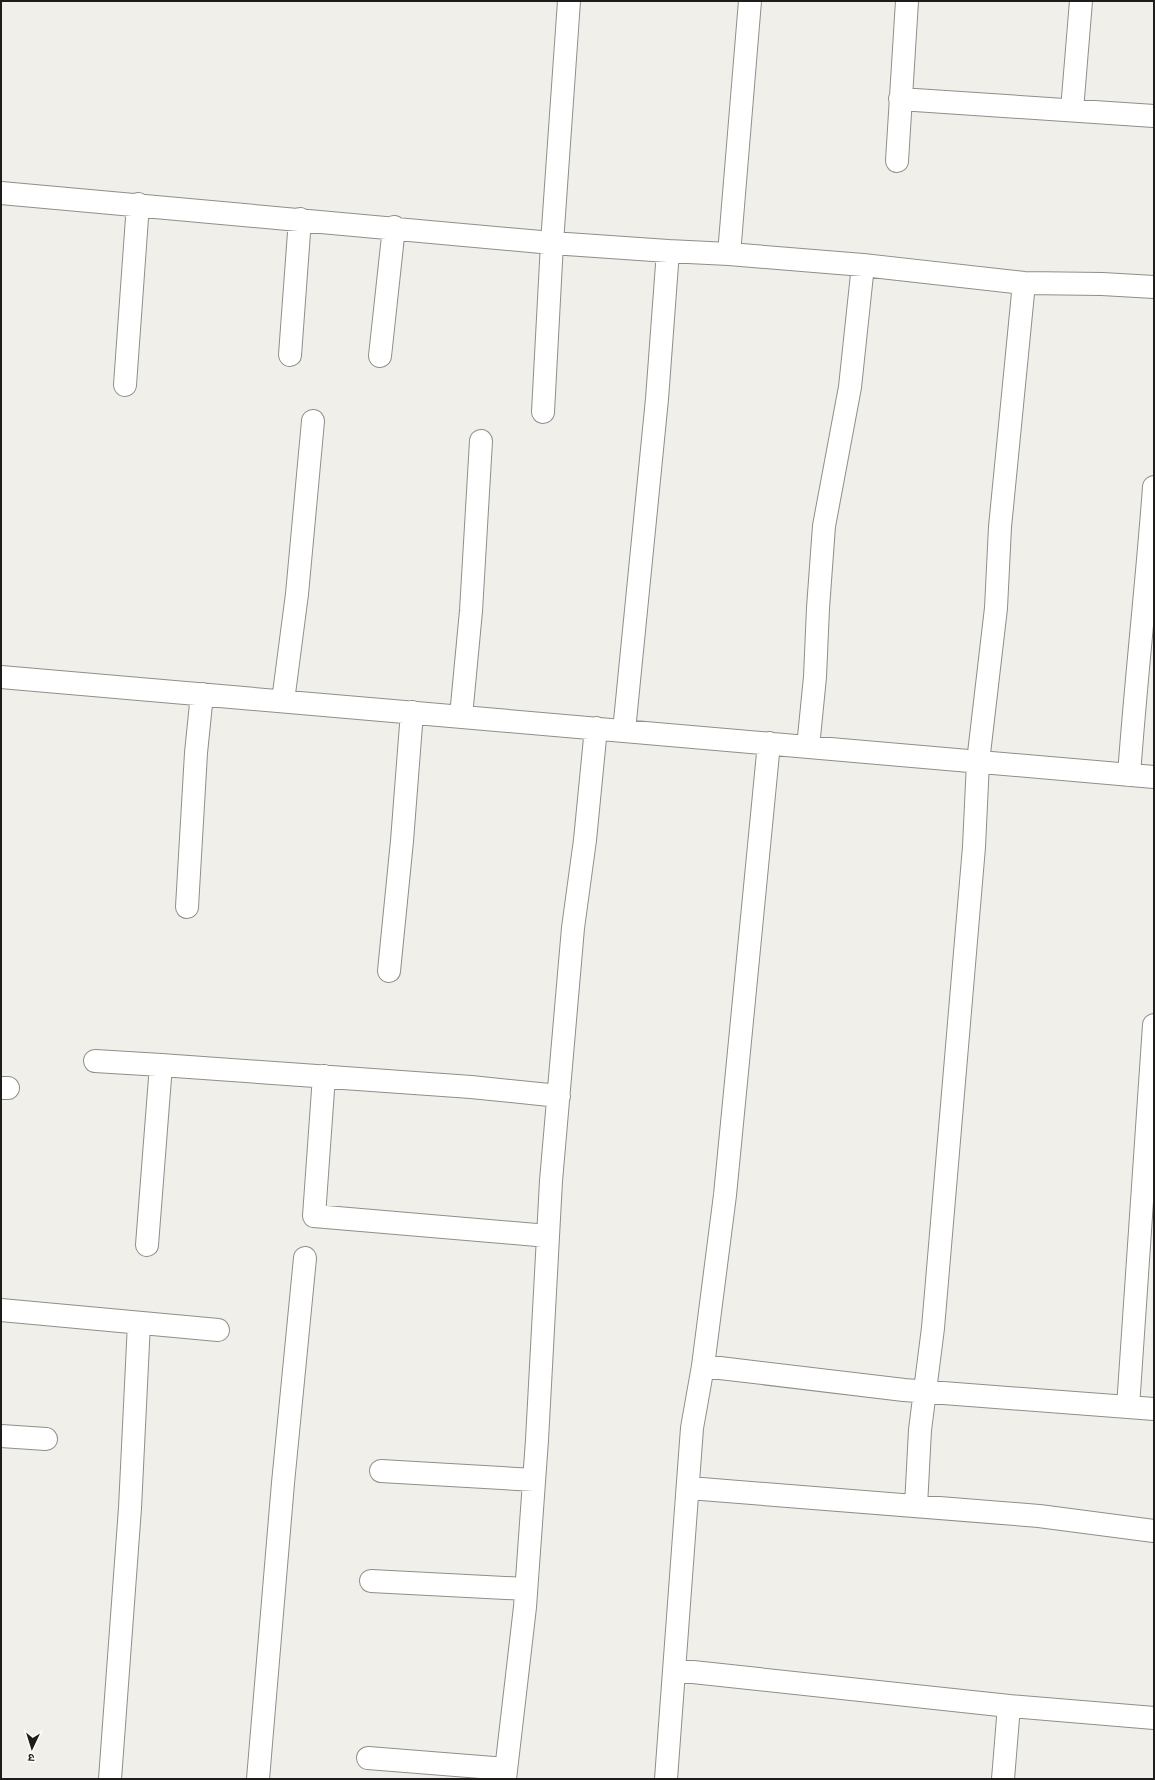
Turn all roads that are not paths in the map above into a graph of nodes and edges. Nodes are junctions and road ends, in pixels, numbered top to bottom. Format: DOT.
graph roads {
  1 [pos="569,1"];
  2 [pos="750,1"];
  3 [pos="907,1"];
  4 [pos="1081,1"];
  5 [pos="900,99"];
  6 [pos="1072,110"];
  7 [pos="1154,116"];
  8 [pos="897,161"];
  9 [pos="1,193"];
  10 [pos="138,204"];
  11 [pos="300,219"];
  12 [pos="394,228"];
  13 [pos="552,243"];
  14 [pos="668,251"];
  15 [pos="729,254"];
  16 [pos="863,265"];
  17 [pos="1024,283"];
  18 [pos="1154,288"];
  19 [pos="290,355"];
  20 [pos="380,356"];
  21 [pos="125,385"];
  22 [pos="543,412"];
  23 [pos="313,421"];
  24 [pos="481,441"];
  25 [pos="1154,486"];
  26 [pos="1,677"];
  27 [pos="202,694"];
  28 [pos="283,701"];
  29 [pos="412,712"];
  30 [pos="461,716"];
  31 [pos="596,728"];
  32 [pos="624,731"];
  33 [pos="769,743"];
  34 [pos="808,747"];
  35 [pos="978,762"];
  36 [pos="1129,774"];
  37 [pos="1154,777"];
  38 [pos="187,907"];
  39 [pos="389,971"];
  40 [pos="1154,1025"];
  41 [pos="95,1061"];
  42 [pos="161,1065"];
  43 [pos="324,1076"];
  44 [pos="558,1096"];
  45 [pos="548,1236"];
  46 [pos="146,1245"];
  47 [pos="305,1258"];
  48 [pos="1,1310"];
  49 [pos="139,1323"];
  50 [pos="218,1330"];
  51 [pos="703,1366"];
  52 [pos="926,1391"];
  53 [pos="1128,1407"];
  54 [pos="1154,1409"];
  55 [pos="1,1436"];
  56 [pos="46,1439"];
  57 [pos="382,1471"];
  58 [pos="534,1480"];
  59 [pos="689,1488"];
  60 [pos="916,1506"];
  61 [pos="1154,1531"];
  62 [pos="371,1581"];
  63 [pos="526,1589"];
  64 [pos="674,1670"];
  65 [pos="1009,1706"];
  66 [pos="1154,1718"];
  67 [pos="368,1758"];
  68 [pos="506,1774"];
  69 [pos="110,1779"];
  70 [pos="258,1779"];
  71 [pos="666,1779"];
  72 [pos="1003,1779"];
  1 -- 13 [label="street"];
  2 -- 15 [label="street"];
  3 -- 5 [label="street"];
  4 -- 6 [label="street"];
  5 -- 6 [label="street"];
  5 -- 8 [label="street"];
  6 -- 7 [label="street"];
  9 -- 10 [label="street"];
  10 -- 11 [label="street"];
  10 -- 21 [label="street"];
  11 -- 12 [label="street"];
  11 -- 19 [label="street"];
  12 -- 13 [label="street"];
  12 -- 20 [label="street"];
  13 -- 14 [label="street"];
  13 -- 22 [label="street"];
  14 -- 15 [label="street"];
  14 -- 32 [label="street"];
  15 -- 16 [label="street"];
  16 -- 17 [label="street"];
  16 -- 34 [label="street"];
  17 -- 18 [label="street"];
  17 -- 35 [label="street"];
  23 -- 28 [label="street"];
  24 -- 30 [label="street"];
  25 -- 36 [label="street"];
  26 -- 27 [label="street"];
  27 -- 28 [label="street"];
  27 -- 38 [label="street"];
  28 -- 29 [label="street"];
  29 -- 30 [label="street"];
  29 -- 39 [label="street"];
  30 -- 31 [label="street"];
  31 -- 32 [label="street"];
  31 -- 44 [label="street"];
  32 -- 33 [label="street"];
  33 -- 34 [label="street"];
  33 -- 51 [label="street"];
  34 -- 35 [label="street"];
  35 -- 36 [label="street"];
  35 -- 52 [label="street"];
  36 -- 37 [label="street"];
  40 -- 53 [label="street"];
  41 -- 42 [label="street"];
  42 -- 43 [label="street"];
  42 -- 46 [label="street"];
  43 -- 44 [label="street"];
  43 -- 45 [label="street"];
  44 -- 45 [label="street"];
  45 -- 58 [label="street"];
  47 -- 70 [label="street"];
  48 -- 49 [label="street"];
  49 -- 50 [label="street"];
  49 -- 69 [label="street"];
  51 -- 52 [label="street"];
  51 -- 59 [label="street"];
  52 -- 53 [label="street"];
  52 -- 60 [label="street"];
  53 -- 54 [label="street"];
  55 -- 56 [label="street"];
  57 -- 58 [label="street"];
  58 -- 63 [label="street"];
  59 -- 60 [label="street"];
  59 -- 64 [label="street"];
  60 -- 61 [label="street"];
  62 -- 63 [label="street"];
  63 -- 68 [label="street"];
  64 -- 65 [label="street"];
  64 -- 71 [label="street"];
  65 -- 66 [label="street"];
  65 -- 72 [label="street"];
  67 -- 68 [label="street"];
}
